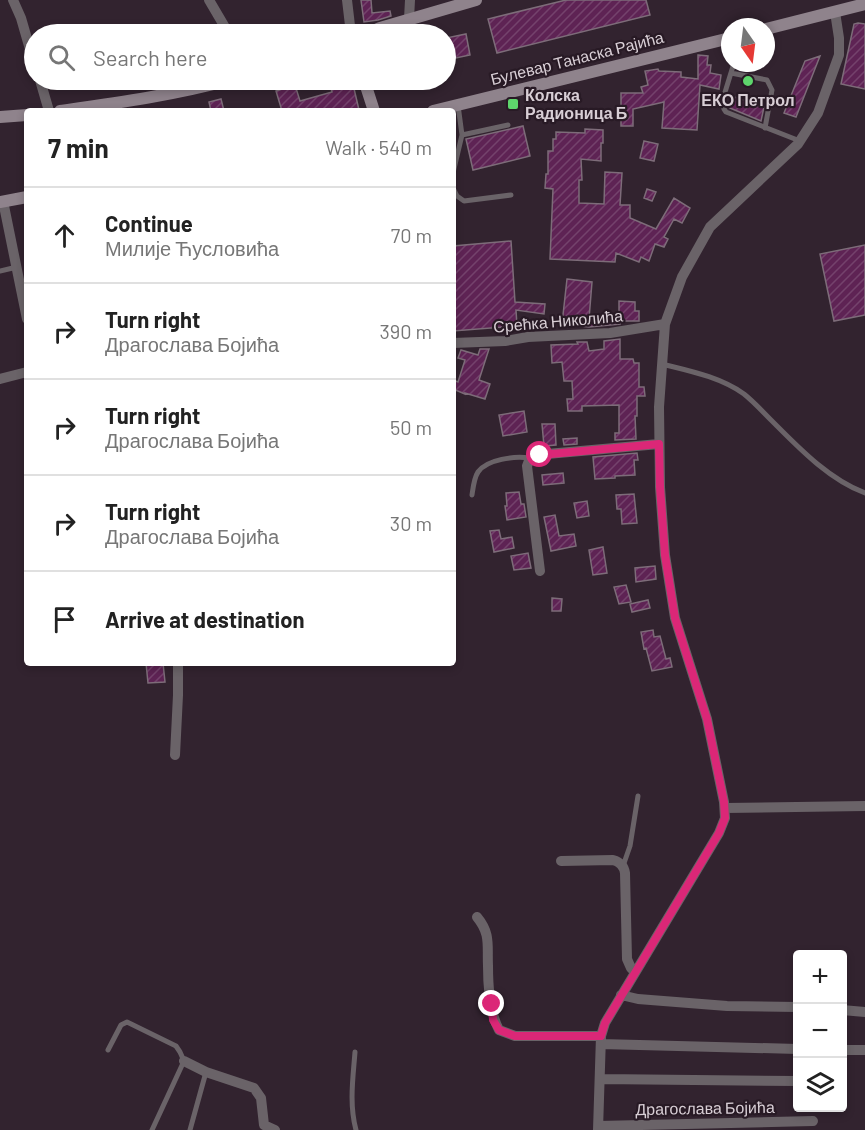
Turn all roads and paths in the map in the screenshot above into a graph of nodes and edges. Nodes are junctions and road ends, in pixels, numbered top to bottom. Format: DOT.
graph roads {
  1 [pos="13,0"];
  2 [pos="209,0"];
  3 [pos="347,0"];
  4 [pos="410,0"];
  5 [pos="476,0"];
  6 [pos="865,4"];
  7 [pos="835,12"];
  8 [pos="409,19"];
  9 [pos="223,24"];
  10 [pos="350,24"];
  11 [pos="393,24"];
  12 [pos="775,27"];
  13 [pos="24,28"];
  14 [pos="721,41"];
  15 [pos="731,73"];
  16 [pos="42,90"];
  17 [pos="186,90"];
  18 [pos="367,90"];
  19 [pos="458,105"];
  20 [pos="48,108"];
  21 [pos="82,108"];
  22 [pos="373,108"];
  23 [pos="446,108"];
  24 [pos="24,115"];
  25 [pos="0,117"];
  26 [pos="508,125"];
  27 [pos="765,128"];
  28 [pos="462,135"];
  29 [pos="800,141"];
  30 [pos="456,160"];
  31 [pos="456,194"];
  32 [pos="511,195"];
  33 [pos="24,198"];
  34 [pos="1,202"];
  35 [pos="22,266"];
  36 [pos="0,271"];
  37 [pos="24,287"];
  38 [pos="665,324"];
  39 [pos="456,343"];
  40 [pos="662,364"];
  41 [pos="24,373"];
  42 [pos="0,380"];
  43 [pos="659,444"];
  44 [pos="530,458"];
  45 [pos="865,493"];
  46 [pos="472,495"];
  47 [pos="540,571"];
  48 [pos="178,666"];
  49 [pos="175,755"];
  50 [pos="638,796"];
  51 [pos="865,806"];
  52 [pos="725,808"];
  53 [pos="561,861"];
  54 [pos="623,866"];
  55 [pos="477,917"];
  56 [pos="635,972"];
  57 [pos="621,995"];
  58 [pos="793,1007"];
  59 [pos="847,1010"];
  60 [pos="865,1012"];
  61 [pos="601,1040"];
  62 [pos="793,1049"];
  63 [pos="108,1050"];
  64 [pos="847,1050"];
  65 [pos="865,1050"];
  66 [pos="355,1052"];
  67 [pos="184,1061"];
  68 [pos="206,1072"];
  69 [pos="600,1079"];
  70 [pos="793,1081"];
  71 [pos="813,1121"];
  72 [pos="266,1128"];
  73 [pos="598,1128"];
  74 [pos="152,1130"];
  75 [pos="190,1130"];
  76 [pos="356,1130"];
  1 -- 13 [label="street"];
  2 -- 9 [label="street"];
  3 -- 10 [label="street"];
  4 -- 8 [label="street"];
  5 -- 8 [label="main road"];
  6 -- 7 [label="main road"];
  7 -- 12 [label="main road"];
  7 -- 29 [label="street, Драгослава Бојића"];
  8 -- 11 [label="main road"];
  14 -- 19 [label="main road, Булевар Танаска Рајића"];
  15 -- 27 [label="lane"];
  15 -- 27 [label="lane"];
  16 -- 20 [label="street"];
  17 -- 21 [label="main road"];
  18 -- 22 [label="main road"];
  19 -- 23 [label="main road, Булевар Танаска Рајића"];
  19 -- 28 [label="lane"];
  24 -- 25 [label="main road"];
  26 -- 28 [label="lane"];
  27 -- 29 [label="lane"];
  28 -- 30 [label="lane"];
  29 -- 38 [label="street, Драгослава Бојића"];
  31 -- 32 [label="lane"];
  33 -- 34 [label="main road"];
  34 -- 35 [label="street"];
  35 -- 36 [label="lane"];
  35 -- 37 [label="street"];
  38 -- 39 [label="street, Срећка Николића"];
  38 -- 40 [label="street, Драгослава Бојића"];
  40 -- 43 [label="street, Драгослава Бојића"];
  40 -- 45 [label="lane"];
  41 -- 42 [label="street"];
  43 -- 44 [label="street"];
  43 -- 52 [label="street, Драгослава Бојића"];
  44 -- 46 [label="lane"];
  44 -- 47 [label="street"];
  48 -- 49 [label="street"];
  50 -- 54 [label="lane"];
  51 -- 52 [label="street"];
  52 -- 56 [label="street, Драгослава Бојића"];
  53 -- 54 [label="street"];
  54 -- 56 [label="street"];
  55 -- 61 [label="street"];
  56 -- 57 [label="street, Драгослава Бојића"];
  57 -- 58 [label="street"];
  57 -- 61 [label="street, Драгослава Бојића"];
  59 -- 60 [label="street"];
  61 -- 62 [label="street"];
  61 -- 69 [label="street, Драгослава Бојића"];
  63 -- 67 [label="lane"];
  64 -- 65 [label="street"];
  66 -- 76 [label="lane"];
  67 -- 68 [label="street"];
  67 -- 74 [label="lane"];
  68 -- 72 [label="street"];
  68 -- 75 [label="lane"];
  69 -- 70 [label="street, Драгослава Бојића"];
  69 -- 73 [label="street, Драгослава Бојића"];
  71 -- 73 [label="street, Драгослава Бојића"];
}
